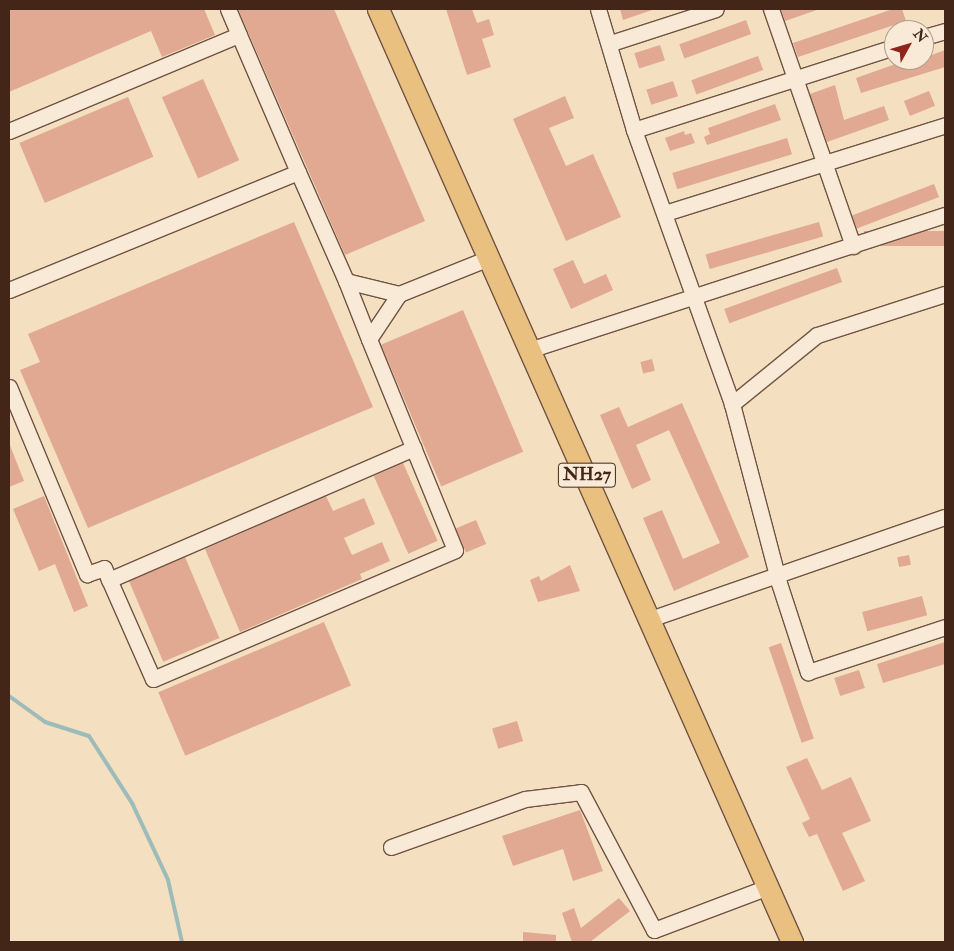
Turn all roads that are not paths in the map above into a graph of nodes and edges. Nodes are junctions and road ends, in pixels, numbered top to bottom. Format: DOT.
graph roads {
  1 [pos="228,9"];
  2 [pos="378,9"];
  3 [pos="598,9"];
  4 [pos="716,9"];
  5 [pos="771,9"];
  6 [pos="239,35"];
  7 [pos="610,43"];
  8 [pos="884,50"];
  9 [pos="794,78"];
  10 [pos="945,125"];
  11 [pos="634,130"];
  12 [pos="9,131"];
  13 [pos="825,164"];
  14 [pos="298,172"];
  15 [pos="665,213"];
  16 [pos="945,215"];
  17 [pos="853,246"];
  18 [pos="486,259"];
  19 [pos="346,281"];
  20 [pos="9,290"];
  21 [pos="399,294"];
  22 [pos="945,294"];
  23 [pos="693,297"];
  24 [pos="369,339"];
  25 [pos="532,349"];
  26 [pos="9,387"];
  27 [pos="732,404"];
  28 [pos="414,448"];
  29 [pos="945,517"];
  30 [pos="776,574"];
  31 [pos="109,580"];
  32 [pos="650,619"];
  33 [pos="945,626"];
  34 [pos="391,847"];
  35 [pos="768,887"];
  36 [pos="792,942"];
  1 -- 6 [label="street"];
  2 -- 18 [label="highway, NH27"];
  3 -- 7 [label="street"];
  4 -- 7 [label="street"];
  5 -- 9 [label="street"];
  6 -- 12 [label="street"];
  6 -- 14 [label="street"];
  7 -- 11 [label="street"];
  8 -- 9 [label="street"];
  9 -- 11 [label="street"];
  9 -- 13 [label="street"];
  10 -- 13 [label="street"];
  11 -- 15 [label="street"];
  13 -- 15 [label="street"];
  13 -- 17 [label="street"];
  14 -- 19 [label="street"];
  14 -- 20 [label="street"];
  15 -- 23 [label="street"];
  16 -- 17 [label="street"];
  17 -- 23 [label="street"];
  18 -- 21 [label="street"];
  18 -- 25 [label="highway, NH27"];
  19 -- 21 [label="street"];
  19 -- 24 [label="street"];
  21 -- 24 [label="street"];
  22 -- 27 [label="street"];
  23 -- 25 [label="street"];
  23 -- 27 [label="street"];
  24 -- 28 [label="street"];
  25 -- 32 [label="highway, NH27"];
  26 -- 31 [label="street"];
  27 -- 30 [label="street"];
  28 -- 31 [label="street"];
  28 -- 31 [label="street"];
  29 -- 30 [label="street"];
  30 -- 32 [label="street"];
  30 -- 33 [label="street"];
  32 -- 35 [label="highway, NH27"];
  34 -- 35 [label="street"];
  35 -- 36 [label="highway, NH27"];
}
